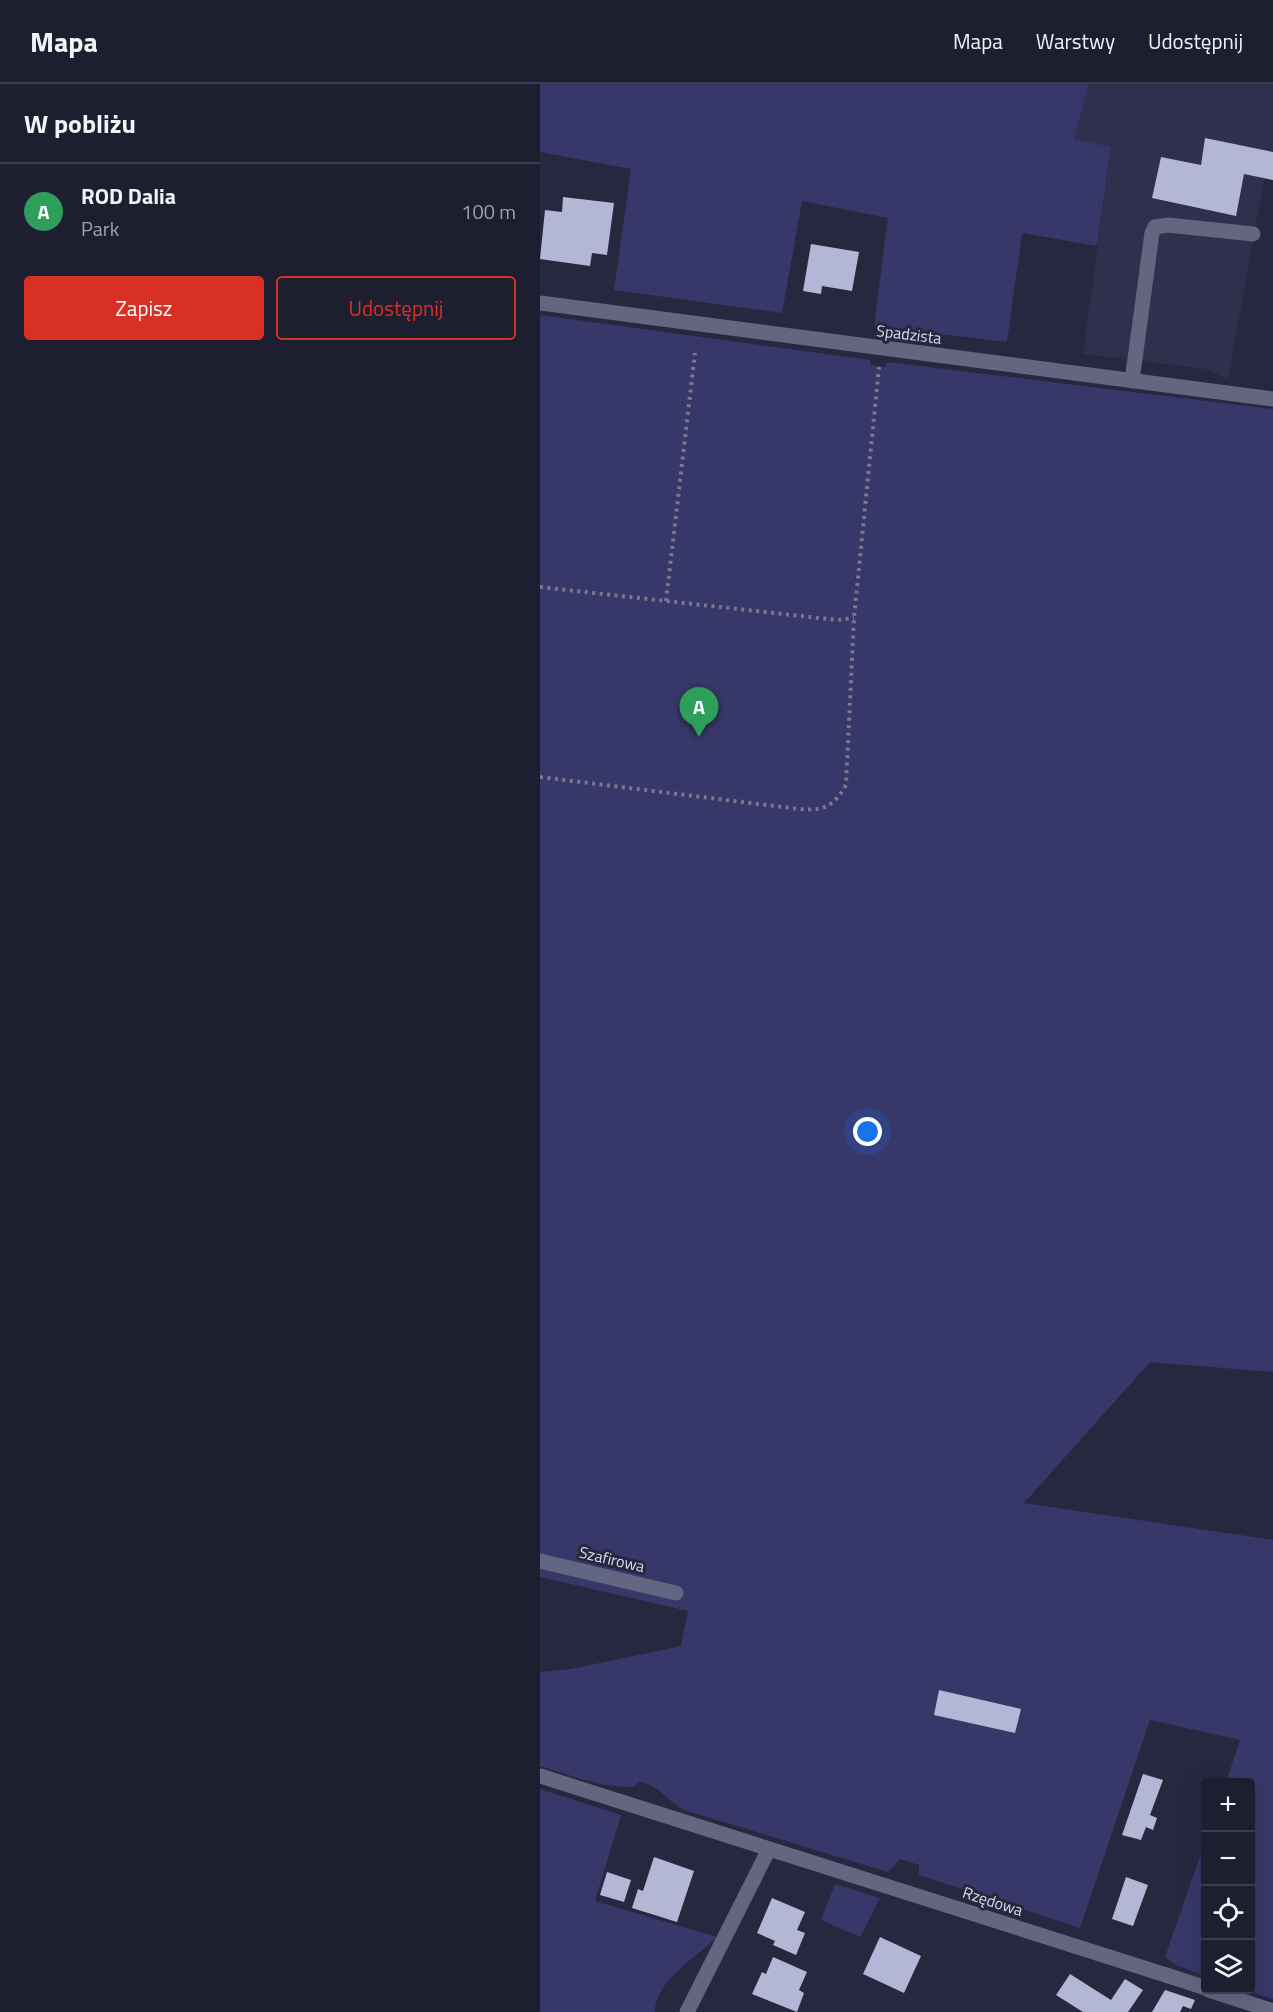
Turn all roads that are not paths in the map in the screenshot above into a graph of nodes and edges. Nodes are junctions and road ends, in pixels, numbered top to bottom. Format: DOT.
graph roads {
  1 [pos="1253,234"];
  2 [pos="540,303"];
  3 [pos="1132,381"];
  4 [pos="1273,399"];
  5 [pos="540,1561"];
  6 [pos="676,1593"];
  7 [pos="540,1776"];
  8 [pos="769,1849"];
  9 [pos="1201,1987"];
  10 [pos="1222,1994"];
  11 [pos="1273,2011"];
  12 [pos="687,2012"];
  1 -- 3 [label="street"];
  2 -- 3 [label="street, Spadzista"];
  3 -- 4 [label="street, Spadzista"];
  5 -- 6 [label="street, Szafirowa"];
  7 -- 8 [label="street, Rzędowa"];
  8 -- 9 [label="street, Rzędowa"];
  8 -- 12 [label="street"];
  10 -- 11 [label="street, Rzędowa"];
}
